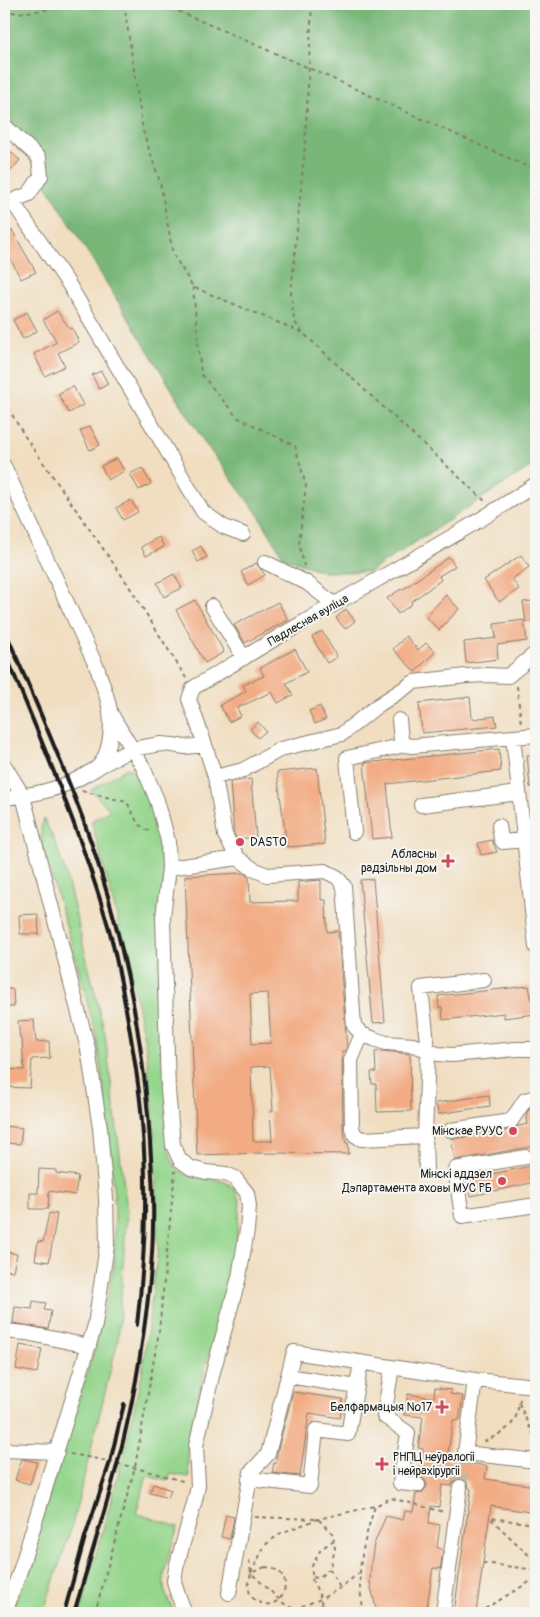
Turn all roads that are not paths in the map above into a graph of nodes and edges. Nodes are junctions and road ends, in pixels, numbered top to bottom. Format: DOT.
graph roads {
  1 [pos="4,125"];
  2 [pos="8,201"];
  3 [pos="4,466"];
  4 [pos="536,484"];
  5 [pos="243,534"];
  6 [pos="265,562"];
  7 [pos="334,604"];
  8 [pos="212,606"];
  9 [pos="536,653"];
  10 [pos="244,658"];
  11 [pos="110,712"];
  12 [pos="399,720"];
  13 [pos="536,735"];
  14 [pos="517,736"];
  15 [pos="205,745"];
  16 [pos="405,745"];
  17 [pos="132,749"];
  18 [pos="4,765"];
  19 [pos="98,767"];
  20 [pos="215,777"];
  21 [pos="519,793"];
  22 [pos="23,796"];
  23 [pos="4,798"];
  24 [pos="421,805"];
  25 [pos="499,826"];
  26 [pos="354,832"];
  27 [pos="524,840"];
  28 [pos="238,858"];
  29 [pos="169,868"];
  30 [pos="536,947"];
  31 [pos="484,980"];
  32 [pos="362,1034"];
  33 [pos="536,1050"];
  34 [pos="428,1051"];
  35 [pos="536,1097"];
  36 [pos="451,1130"];
  37 [pos="425,1136"];
  38 [pos="526,1157"];
  39 [pos="426,1170"];
  40 [pos="536,1205"];
  41 [pos="4,1331"];
  42 [pos="89,1346"];
  43 [pos="361,1363"];
  44 [pos="392,1367"];
  45 [pos="288,1376"];
  46 [pos="475,1380"];
  47 [pos="536,1386"];
  48 [pos="357,1387"];
  49 [pos="4,1450"];
  50 [pos="57,1452"];
  51 [pos="536,1461"];
  52 [pos="249,1479"];
  53 [pos="418,1485"];
  54 [pos="460,1487"];
  55 [pos="229,1592"];
  56 [pos="4,1613"];
  57 [pos="185,1613"];
  58 [pos="443,1613"];
  1 -- 2 [label="street"];
  2 -- 5 [label="street"];
  3 -- 11 [label="street"];
  4 -- 7 [label="street, Падлесная вуліца"];
  6 -- 7 [label="street"];
  7 -- 10 [label="street, Падлесная вуліца"];
  8 -- 10 [label="street"];
  9 -- 20 [label="street"];
  10 -- 15 [label="street, Падлесная вуліца"];
  11 -- 17 [label="street"];
  11 -- 19 [label="street"];
  12 -- 16 [label="street"];
  13 -- 14 [label="street"];
  14 -- 16 [label="street"];
  14 -- 21 [label="street"];
  15 -- 17 [label="street"];
  15 -- 20 [label="street"];
  16 -- 26 [label="street"];
  17 -- 19 [label="street"];
  17 -- 29 [label="street"];
  18 -- 22 [label="street"];
  19 -- 22 [label="street"];
  20 -- 28 [label="street"];
  21 -- 24 [label="street"];
  21 -- 27 [label="street"];
  22 -- 23 [label="street"];
  22 -- 42 [label="street"];
  25 -- 27 [label="street"];
  27 -- 30 [label="street"];
  28 -- 29 [label="street"];
  28 -- 32 [label="street"];
  29 -- 57 [label="street"];
  31 -- 34 [label="street"];
  32 -- 34 [label="street"];
  32 -- 37 [label="street"];
  33 -- 34 [label="street"];
  34 -- 37 [label="street"];
  35 -- 36 [label="street"];
  37 -- 39 [label="street"];
  38 -- 40 [label="street"];
  41 -- 42 [label="street"];
  42 -- 50 [label="street"];
  43 -- 44 [label="street"];
  43 -- 45 [label="street"];
  43 -- 48 [label="street"];
  44 -- 46 [label="street"];
  44 -- 53 [label="street"];
  45 -- 48 [label="street"];
  45 -- 52 [label="street"];
  46 -- 47 [label="street"];
  46 -- 51 [label="street"];
  48 -- 52 [label="street"];
  49 -- 50 [label="street"];
  50 -- 56 [label="street"];
  52 -- 55 [label="street"];
  54 -- 58 [label="street"];
}
